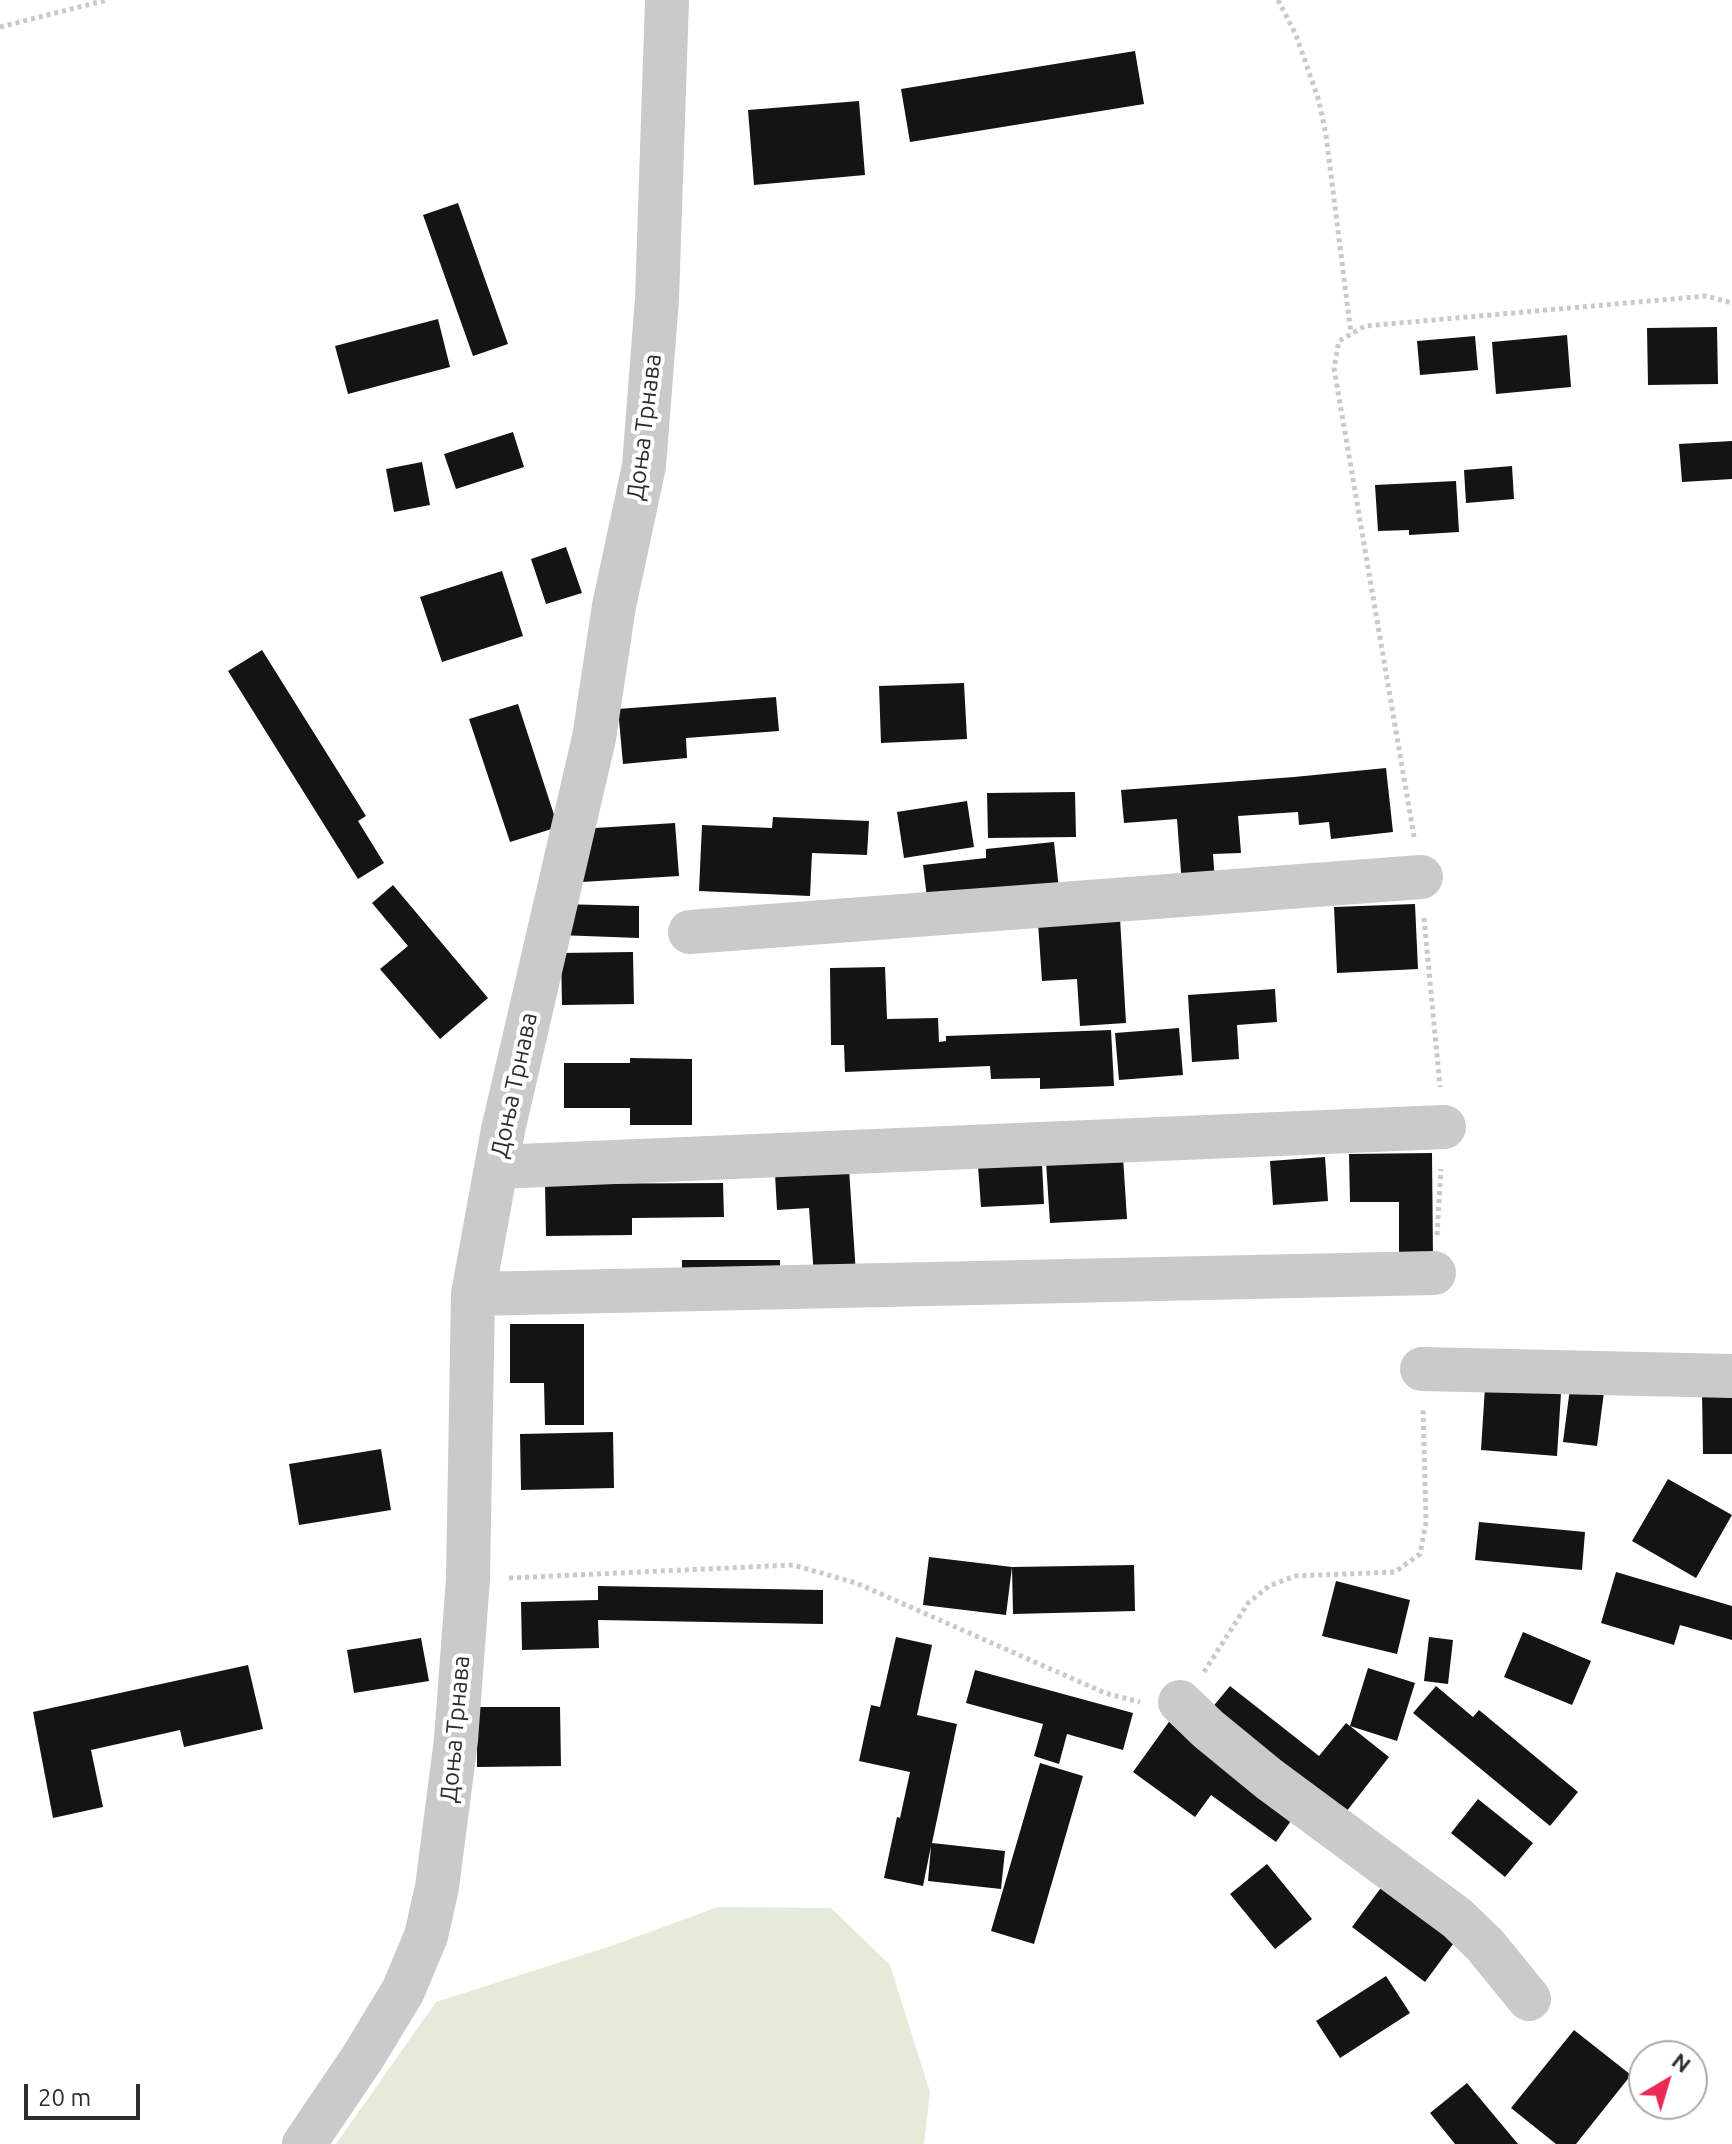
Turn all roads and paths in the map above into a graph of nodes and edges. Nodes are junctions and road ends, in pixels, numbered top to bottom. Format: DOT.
graph roads {
  1 [pos="107,0"];
  2 [pos="667,0"];
  3 [pos="1278,0"];
  4 [pos="0,27"];
  5 [pos="1351,334"];
  6 [pos="1421,877"];
  7 [pos="690,932"];
  8 [pos="1444,1127"];
  9 [pos="496,1167"];
  10 [pos="1434,1273"];
  11 [pos="473,1294"];
  12 [pos="1422,1369"];
  13 [pos="1732,1376"];
  14 [pos="1180,1702"];
  15 [pos="1529,1999"];
  16 [pos="304,2144"];
  1 -- 4 [label="path"];
  2 -- 9 [label="street, Доња Трнава"];
  3 -- 5 [label="path"];
  6 -- 7 [label="street"];
  8 -- 9 [label="street"];
  9 -- 11 [label="street, Доња Трнава"];
  10 -- 11 [label="street"];
  11 -- 16 [label="street, Доња Трнава"];
  12 -- 13 [label="street"];
  14 -- 15 [label="street"];
}
